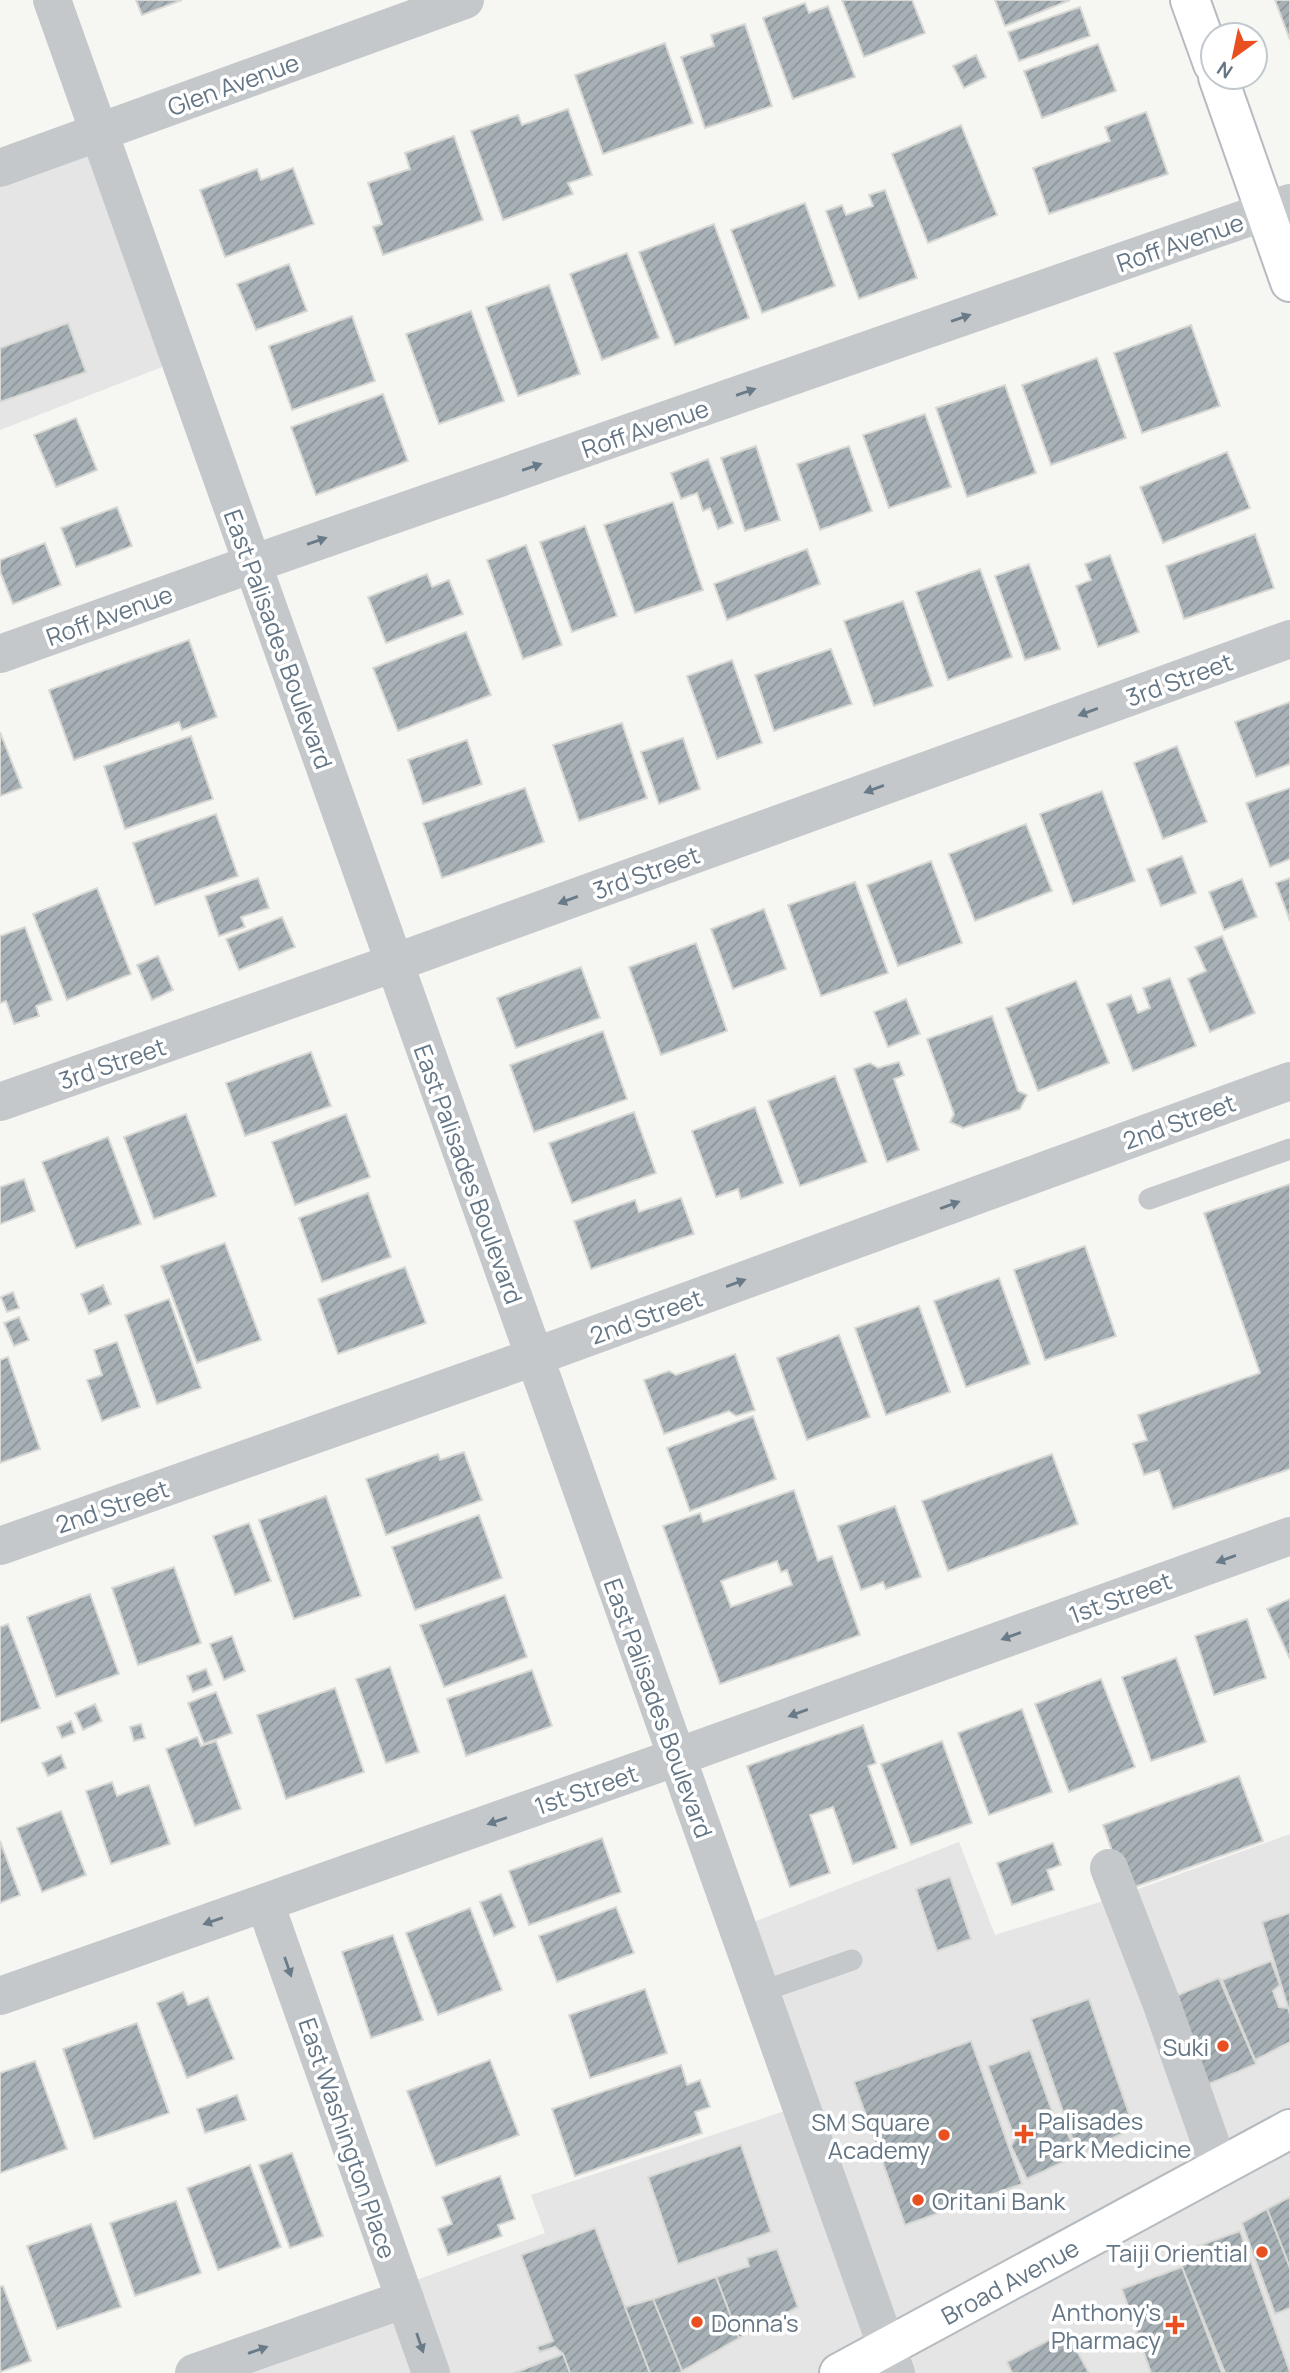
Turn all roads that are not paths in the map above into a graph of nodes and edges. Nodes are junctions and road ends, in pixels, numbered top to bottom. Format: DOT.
graph roads {
  1 [pos="52,0"];
  2 [pos="465,0"];
  3 [pos="1191,0"];
  4 [pos="1199,23"];
  5 [pos="1224,91"];
  6 [pos="99,133"];
  7 [pos="0,168"];
  8 [pos="1278,208"];
  9 [pos="1290,282"];
  10 [pos="252,564"];
  11 [pos="1290,639"];
  12 [pos="0,654"];
  13 [pos="394,963"];
  14 [pos="1290,1081"];
  15 [pos="0,1102"];
  16 [pos="1290,1149"];
  17 [pos="1149,1199"];
  18 [pos="534,1357"];
  19 [pos="1290,1536"];
  20 [pos="0,1546"];
  21 [pos="677,1758"];
  22 [pos="1109,1868"];
  23 [pos="265,1903"];
  24 [pos="852,1960"];
  25 [pos="760,1992"];
  26 [pos="0,1996"];
  27 [pos="1290,2129"];
  28 [pos="1219,2167"];
  29 [pos="405,2299"];
  30 [pos="891,2360"];
  31 [pos="194,2373"];
  32 [pos="431,2373"];
  33 [pos="839,2373"];
  1 -- 6 [label="street, East Palisades Boulevard"];
  2 -- 6 [label="street, Glen Avenue"];
  3 -- 4 [label="main road"];
  5 -- 8 [label="main road"];
  6 -- 7 [label="street, Glen Avenue"];
  6 -- 10 [label="street, East Palisades Boulevard"];
  8 -- 9 [label="main road"];
  10 -- 8 [label="street, Roff Avenue, one-way"];
  10 -- 12 [label="street, Roff Avenue"];
  10 -- 13 [label="street, East Palisades Boulevard"];
  11 -- 13 [label="street, 3rd Street, one-way"];
  13 -- 15 [label="street, 3rd Street"];
  13 -- 18 [label="street, East Palisades Boulevard"];
  18 -- 14 [label="street, 2nd Street, one-way"];
  16 -- 17 [label="lane"];
  18 -- 20 [label="street, 2nd Street"];
  18 -- 21 [label="street, East Palisades Boulevard"];
  19 -- 21 [label="street, 1st Street, one-way"];
  21 -- 23 [label="street, 1st Street, one-way"];
  21 -- 25 [label="street, East Palisades Boulevard"];
  22 -- 28 [label="street"];
  23 -- 26 [label="street, 1st Street, one-way"];
  23 -- 29 [label="street, East Washington Place, one-way"];
  24 -- 25 [label="lane"];
  25 -- 30 [label="street, East Palisades Boulevard"];
  27 -- 28 [label="main road, Broad Avenue"];
  28 -- 30 [label="main road, Broad Avenue"];
  31 -- 29 [label="street, one-way"];
  29 -- 32 [label="street, East Washington Place, one-way"];
  30 -- 33 [label="main road, Broad Avenue"];
}
